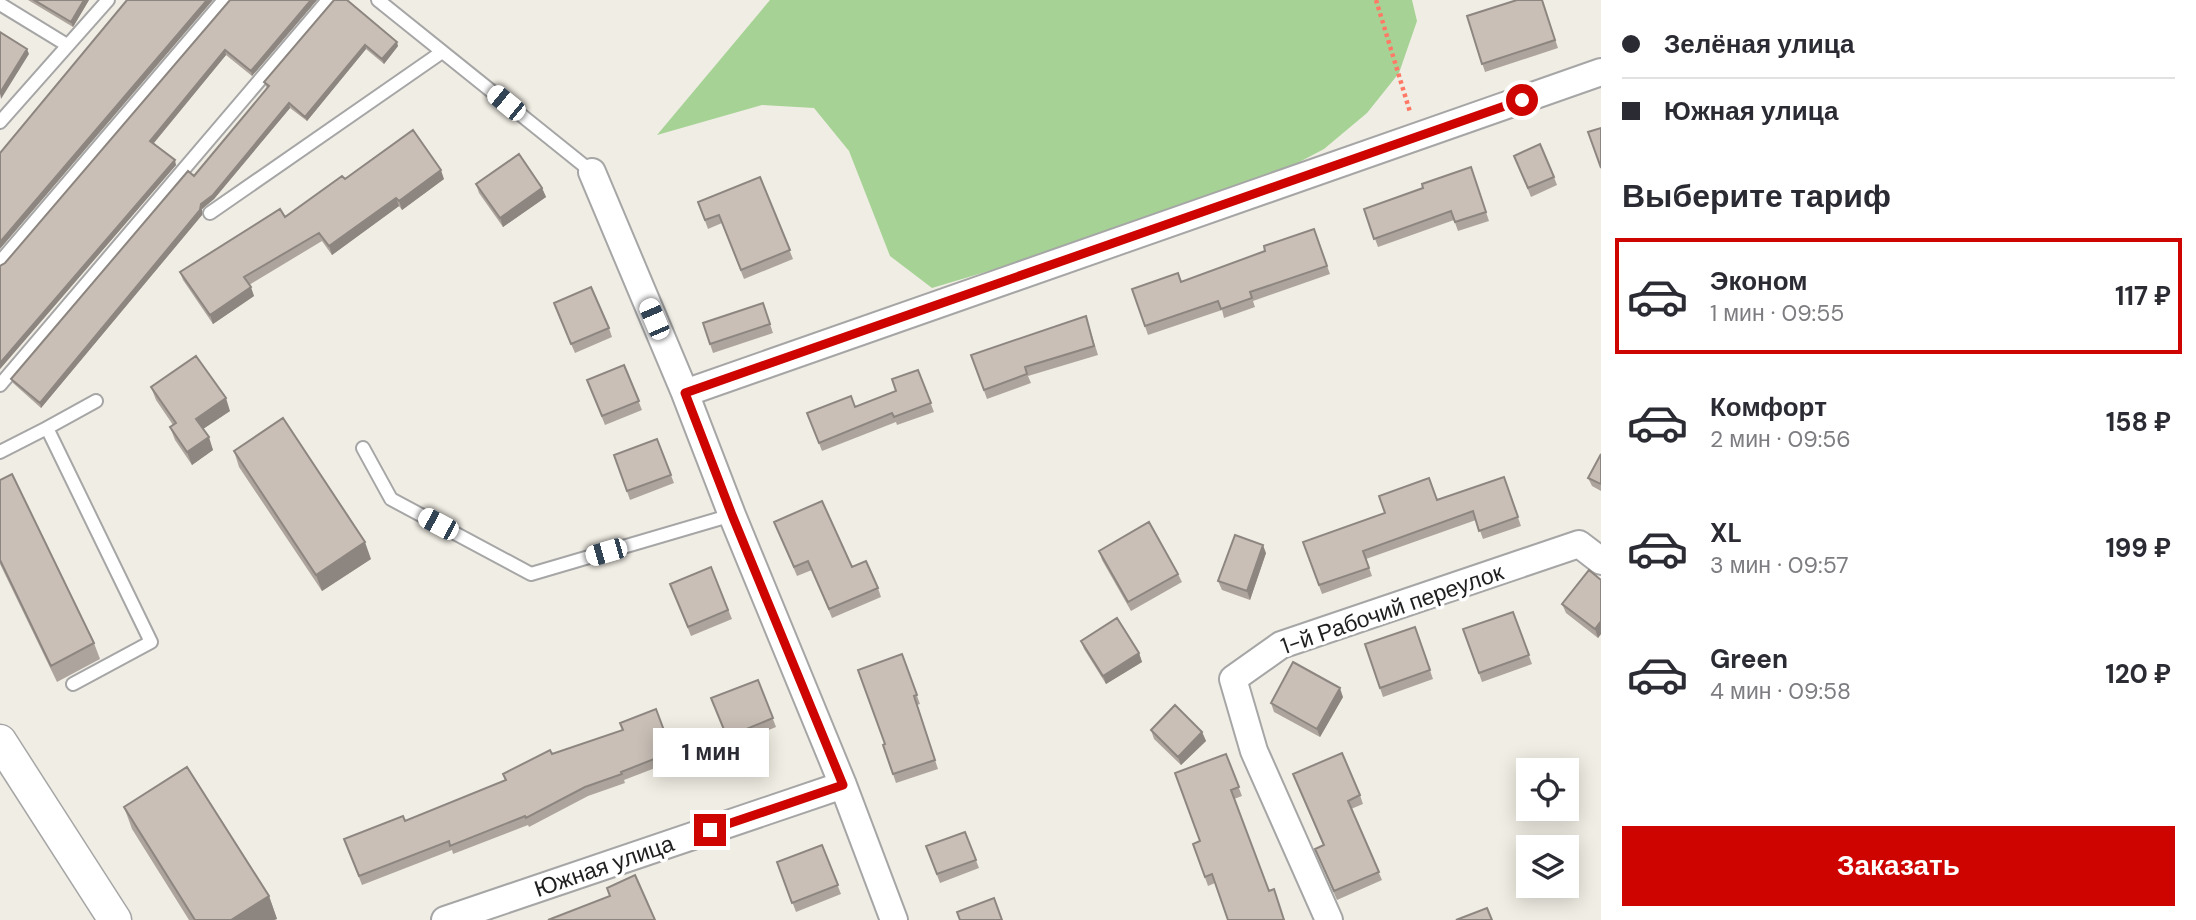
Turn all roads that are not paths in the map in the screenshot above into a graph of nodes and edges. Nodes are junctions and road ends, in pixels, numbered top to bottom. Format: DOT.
graph roads {
  1 [pos="108,0"];
  2 [pos="224,0"];
  3 [pos="328,0"];
  4 [pos="378,0"];
  5 [pos="0,4"];
  6 [pos="67,46"];
  7 [pos="442,52"];
  8 [pos="1601,72"];
  9 [pos="1,118"];
  10 [pos="592,172"];
  11 [pos="210,213"];
  12 [pos="0,262"];
  13 [pos="0,385"];
  14 [pos="685,393"];
  15 [pos="96,401"];
  16 [pos="47,428"];
  17 [pos="363,448"];
  18 [pos="0,452"];
  19 [pos="732,515"];
  20 [pos="1601,561"];
  21 [pos="73,684"];
  22 [pos="0,741"];
  23 [pos="843,785"];
  24 [pos="115,920"];
  25 [pos="445,920"];
  26 [pos="894,920"];
  27 [pos="1329,920"];
  1 -- 6 [label="lane"];
  2 -- 12 [label="lane"];
  3 -- 13 [label="lane"];
  4 -- 7 [label="lane"];
  5 -- 6 [label="lane"];
  6 -- 9 [label="lane"];
  7 -- 10 [label="lane"];
  7 -- 11 [label="lane"];
  8 -- 14 [label="street"];
  10 -- 14 [label="street"];
  14 -- 19 [label="street"];
  15 -- 16 [label="lane"];
  16 -- 18 [label="lane"];
  16 -- 21 [label="lane"];
  17 -- 19 [label="lane"];
  19 -- 23 [label="street"];
  20 -- 27 [label="street, 1-й Рабочий переулок"];
  22 -- 24 [label="street"];
  23 -- 25 [label="street, Южная улица"];
  23 -- 26 [label="street"];
}
